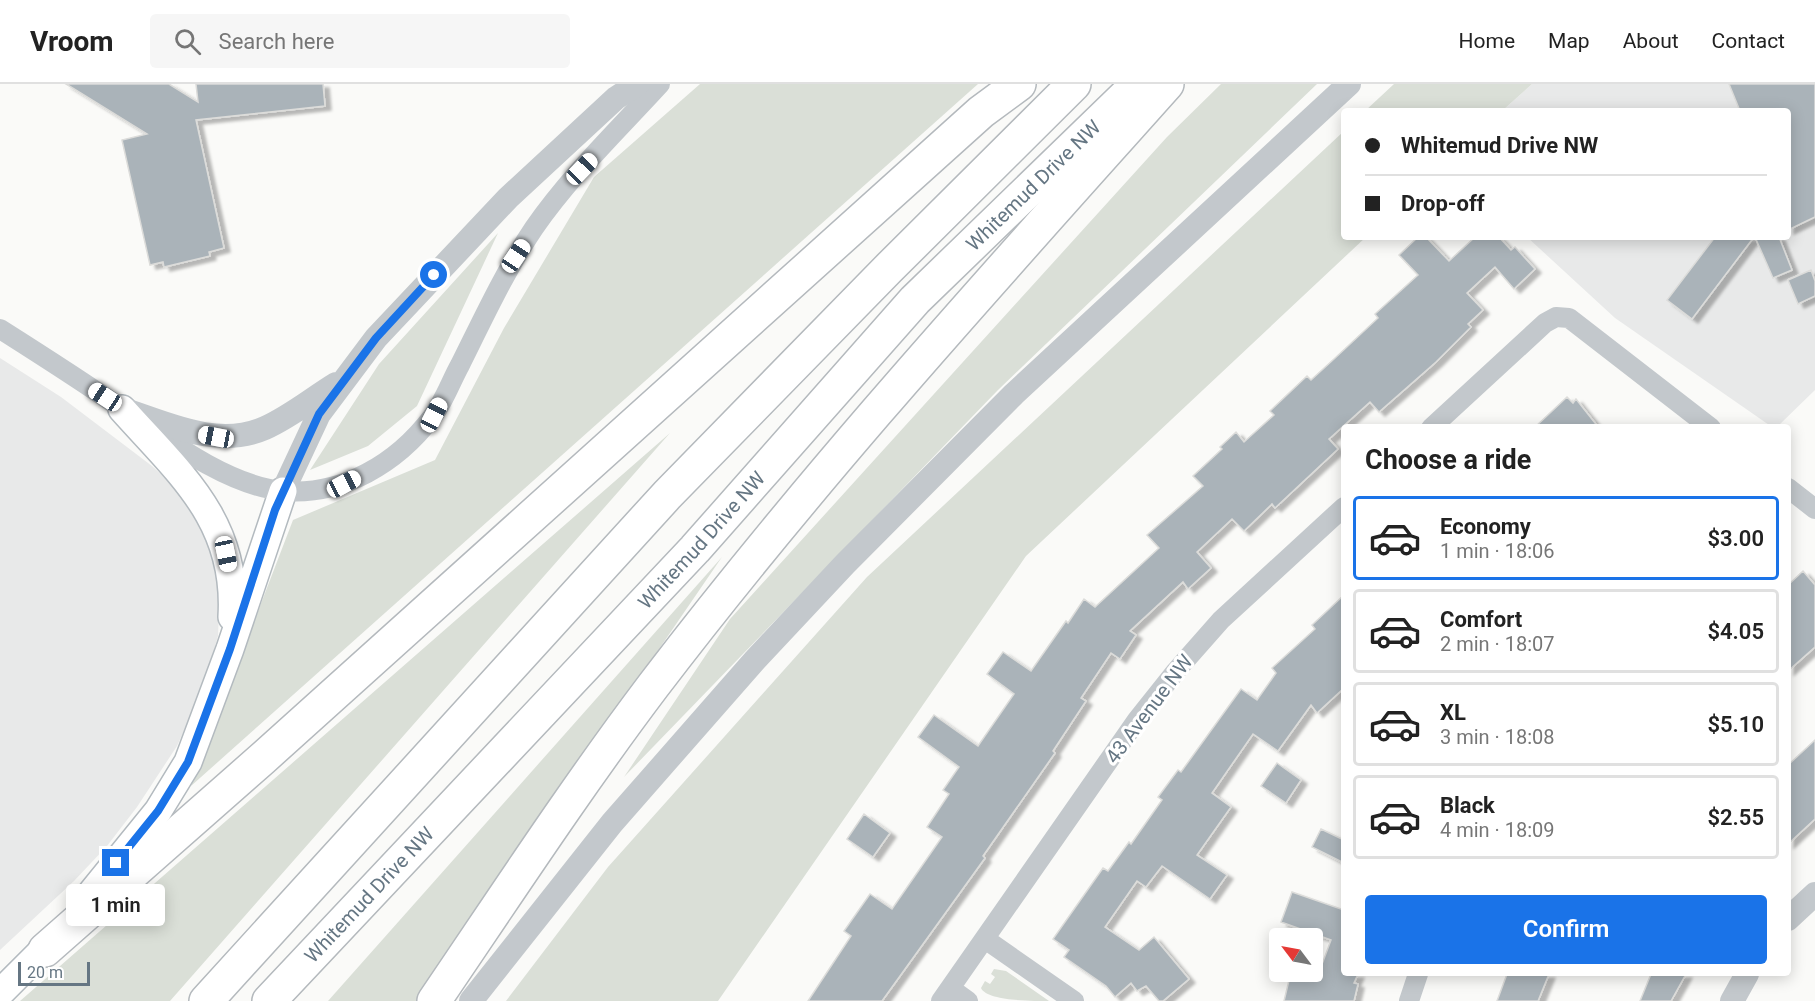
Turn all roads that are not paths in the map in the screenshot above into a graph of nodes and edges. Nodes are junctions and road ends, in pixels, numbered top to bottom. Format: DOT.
graph roads {
  1 [pos="638,84"];
  2 [pos="660,84"];
  3 [pos="1019,84"];
  4 [pos="1074,84"];
  5 [pos="1138,84"];
  6 [pos="1167,84"];
  7 [pos="1349,84"];
  8 [pos="0,329"];
  9 [pos="346,378"];
  10 [pos="122,409"];
  11 [pos="1435,424"];
  12 [pos="1706,424"];
  13 [pos="283,491"];
  14 [pos="1341,510"];
  15 [pos="230,649"];
  16 [pos="1815,894"];
  17 [pos="1791,917"];
  18 [pos="985,939"];
  19 [pos="45,950"];
  20 [pos="1417,976"];
  21 [pos="1746,976"];
  22 [pos="0,993"];
  23 [pos="945,995"];
  24 [pos="206,1001"];
  25 [pos="269,1001"];
  26 [pos="434,1001"];
  27 [pos="471,1001"];
  28 [pos="968,1001"];
  29 [pos="1074,1001"];
  30 [pos="1409,1001"];
  31 [pos="1732,1001"];
  1 -- 9 [label="street"];
  2 -- 13 [label="street"];
  3 -- 19 [label="highway"];
  4 -- 24 [label="highway"];
  5 -- 25 [label="highway, Whitemud Drive NW"];
  6 -- 26 [label="highway"];
  7 -- 27 [label="street"];
  8 -- 10 [label="street"];
  9 -- 10 [label="street"];
  9 -- 13 [label="street"];
  10 -- 13 [label="street"];
  10 -- 15 [label="main road"];
  11 -- 12 [label="street"];
  13 -- 15 [label="main road"];
  14 -- 18 [label="street, 43 Avenue NW"];
  15 -- 19 [label="main road"];
  16 -- 17 [label="street"];
  18 -- 23 [label="street, 43 Avenue NW"];
  18 -- 29 [label="street"];
  19 -- 22 [label="main road"];
  20 -- 30 [label="street"];
  21 -- 31 [label="street"];
  23 -- 28 [label="street, 43 Avenue NW"];
}
